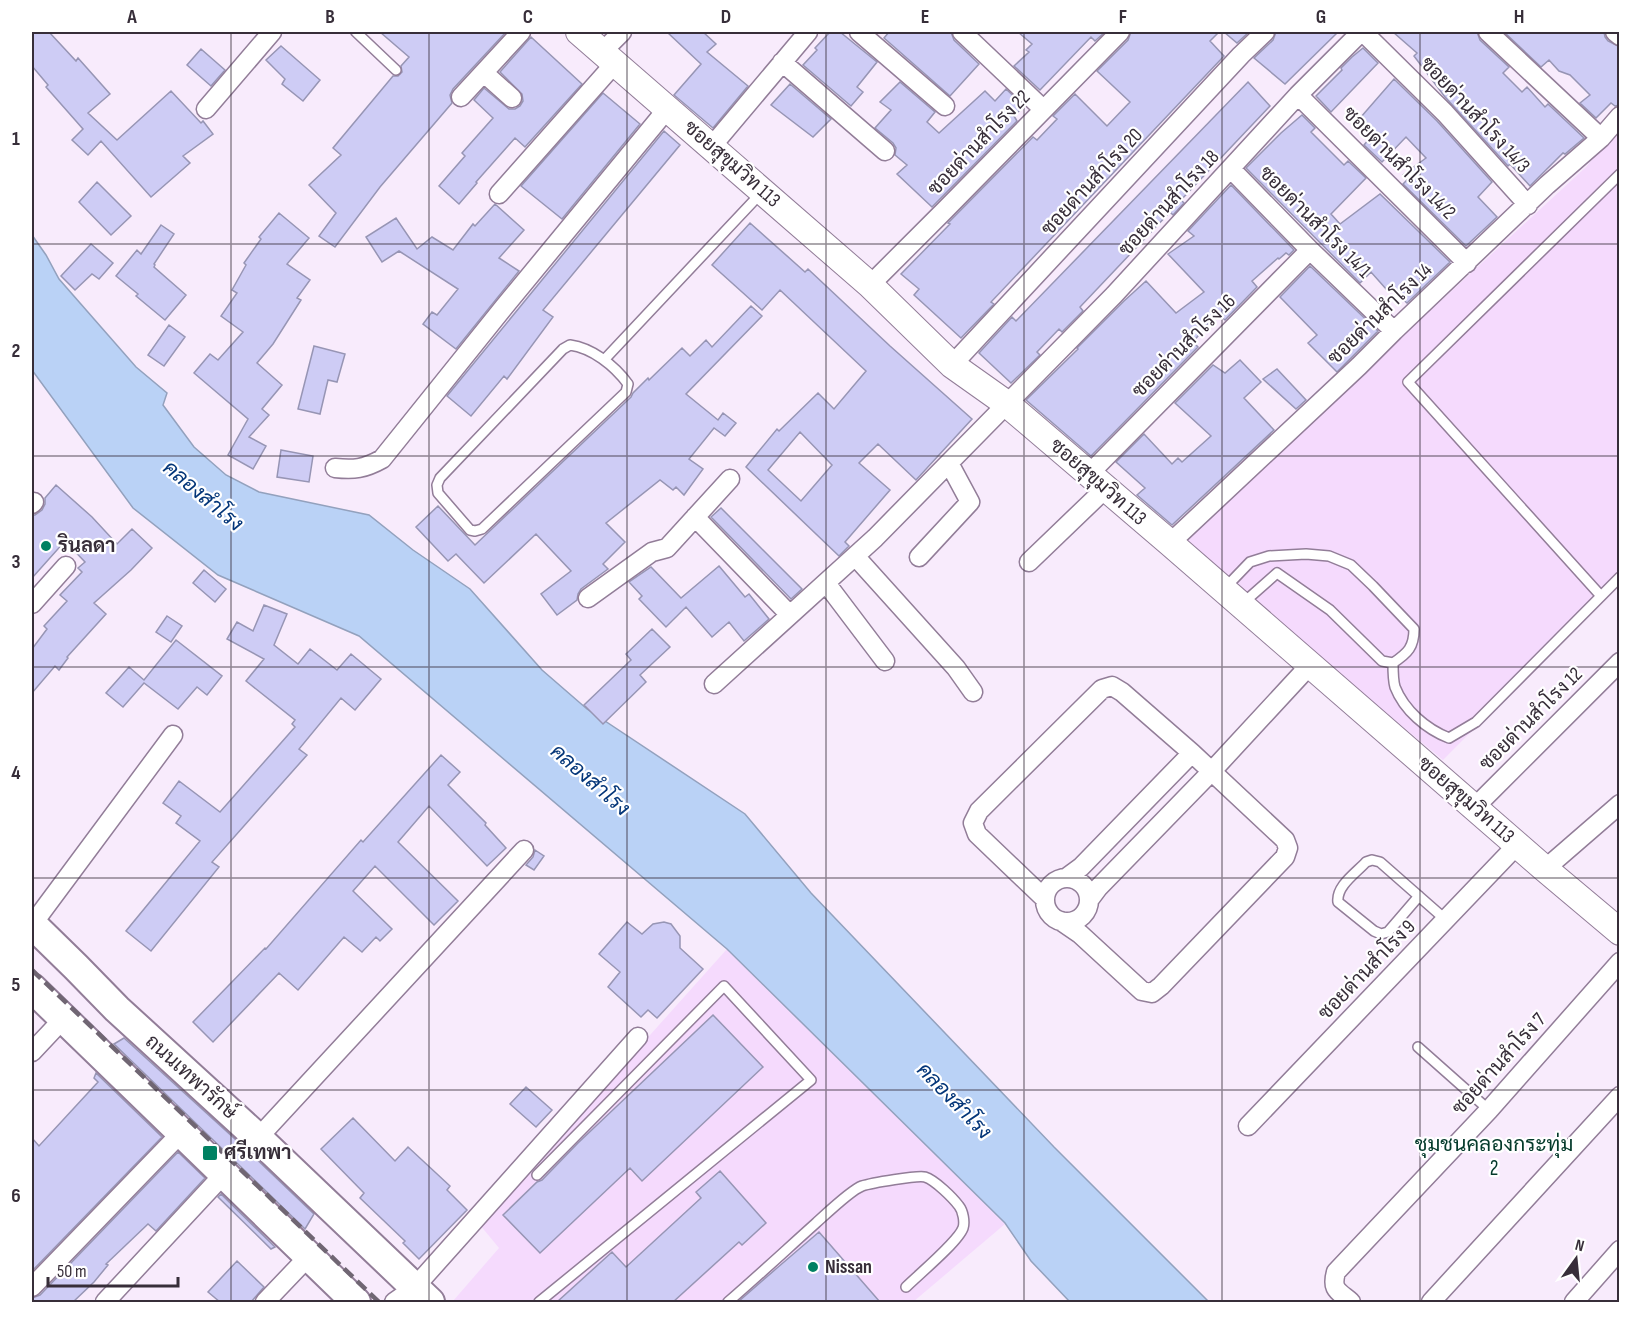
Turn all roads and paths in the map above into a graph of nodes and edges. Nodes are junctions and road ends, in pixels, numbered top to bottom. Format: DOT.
graph roads {
  1 [pos="272,32"];
  2 [pos="356,32"];
  3 [pos="521,32"];
  4 [pos="579,32"];
  5 [pos="622,32"];
  6 [pos="808,32"];
  7 [pos="859,32"];
  8 [pos="962,32"];
  9 [pos="1120,32"];
  10 [pos="1265,32"];
  11 [pos="1362,32"];
  12 [pos="1488,32"];
  13 [pos="1615,32"];
  14 [pos="1620,36"];
  15 [pos="609,57"];
  16 [pos="782,62"];
  17 [pos="396,70"];
  18 [pos="484,73"];
  19 [pos="1298,95"];
  20 [pos="461,97"];
  21 [pos="512,98"];
  22 [pos="945,106"];
  23 [pos="668,108"];
  24 [pos="206,109"];
  25 [pos="1043,109"];
  26 [pos="1620,116"];
  27 [pos="1601,138"];
  28 [pos="712,146"];
  29 [pos="885,152"];
  30 [pos="1231,169"];
  31 [pos="1620,174"];
  32 [pos="763,190"];
  33 [pos="499,194"];
  34 [pos="1528,205"];
  35 [pos="1310,250"];
  36 [pos="1467,263"];
  37 [pos="870,285"];
  38 [pos="1394,331"];
  39 [pos="604,360"];
  40 [pos="952,365"];
  41 [pos="1007,404"];
  42 [pos="949,463"];
  43 [pos="334,468"];
  44 [pos="729,479"];
  45 [pos="1097,481"];
  46 [pos="695,517"];
  47 [pos="1170,543"];
  48 [pos="855,556"];
  49 [pos="919,557"];
  50 [pos="1029,562"];
  51 [pos="66,566"];
  52 [pos="1620,577"];
  53 [pos="826,583"];
  54 [pos="1601,596"];
  55 [pos="1232,597"];
  56 [pos="588,598"];
  57 [pos="32,604"];
  58 [pos="790,615"];
  59 [pos="885,661"];
  60 [pos="1620,662"];
  61 [pos="1393,663"];
  62 [pos="1310,665"];
  63 [pos="714,684"];
  64 [pos="973,692"];
  65 [pos="173,735"];
  66 [pos="1192,753"];
  67 [pos="1212,771"];
  68 [pos="1620,804"];
  69 [pos="1474,807"];
  70 [pos="1518,844"];
  71 [pos="524,850"];
  72 [pos="1545,869"];
  73 [pos="1066,878"];
  74 [pos="1419,896"];
  75 [pos="1045,899"];
  76 [pos="1089,900"];
  77 [pos="1446,920"];
  78 [pos="1061,921"];
  79 [pos="32,925"];
  80 [pos="1620,932"];
  81 [pos="1620,962"];
  82 [pos="32,988"];
  83 [pos="63,1019"];
  84 [pos="638,1037"];
  85 [pos="1418,1047"];
  86 [pos="32,1052"];
  87 [pos="1620,1096"];
  88 [pos="1489,1110"];
  89 [pos="1248,1126"];
  90 [pos="181,1132"];
  91 [pos="258,1138"];
  92 [pos="223,1174"];
  93 [pos="537,1175"];
  94 [pos="1620,1250"];
  95 [pos="308,1257"];
  96 [pos="32,1287"];
  97 [pos="906,1287"];
  98 [pos="413,1298"];
  99 [pos="105,1302"];
  100 [pos="265,1302"];
  101 [pos="356,1302"];
  102 [pos="539,1302"];
  103 [pos="728,1302"];
  104 [pos="1351,1302"];
  105 [pos="1431,1302"];
  106 [pos="1574,1302"];
  1 -- 24 [label="street"];
  2 -- 17 [label="lane"];
  3 -- 18 [label="street"];
  4 -- 15 [label="main road, ซอยสุขุมวิท 113"];
  5 -- 15 [label="street"];
  6 -- 16 [label="street"];
  7 -- 22 [label="street"];
  8 -- 25 [label="street"];
  9 -- 25 [label="street, ซอยด่านสำโรง 22"];
  10 -- 40 [label="street, ซอยด่านสำโรง 20"];
  11 -- 19 [label="street, ซอยด่านสำโรง 18"];
  11 -- 34 [label="street, ซอยด่านสำโรง 14/3"];
  12 -- 27 [label="street"];
  13 -- 14 [label="street"];
  15 -- 23 [label="main road, ซอยสุขุมวิท 113"];
  15 -- 33 [label="street"];
  16 -- 28 [label="street"];
  16 -- 29 [label="street"];
  18 -- 20 [label="street"];
  18 -- 21 [label="street"];
  19 -- 30 [label="street, ซอยด่านสำโรง 18"];
  19 -- 36 [label="street, ซอยด่านสำโรง 14/2"];
  23 -- 28 [label="main road, ซอยสุขุมวิท 113"];
  23 -- 43 [label="street"];
  25 -- 37 [label="street, ซอยด่านสำโรง 22"];
  26 -- 27 [label="street, ซอยด่านสำโรง 14"];
  27 -- 34 [label="street, ซอยด่านสำโรง 14"];
  28 -- 32 [label="main road, ซอยสุขุมวิท 113"];
  30 -- 35 [label="street, ซอยด่านสำโรง 14/1"];
  30 -- 41 [label="street, ซอยด่านสำโรง 18"];
  31 -- 54 [label="lane"];
  32 -- 37 [label="main road, ซอยสุขุมวิท 113"];
  32 -- 39 [label="lane"];
  34 -- 36 [label="street, ซอยด่านสำโรง 14"];
  35 -- 38 [label="street, ซอยด่านสำโรง 14/1"];
  35 -- 45 [label="street, ซอยด่านสำโรง 16"];
  36 -- 38 [label="street, ซอยด่านสำโรง 14"];
  37 -- 40 [label="main road, ซอยสุขุมวิท 113"];
  38 -- 47 [label="street, ซอยด่านสำโรง 14"];
  39 -- 39 [label="lane"];
  40 -- 41 [label="main road, ซอยสุขุมวิท 113"];
  41 -- 42 [label="street, ซอยด่านสำโรง 18"];
  41 -- 45 [label="main road, ซอยสุขุมวิท 113"];
  42 -- 48 [label="street, ซอยด่านสำโรง 18"];
  42 -- 49 [label="street"];
  44 -- 46 [label="street"];
  45 -- 47 [label="main road, ซอยสุขุมวิท 113"];
  45 -- 50 [label="street, ซอยด่านสำโรง 16"];
  46 -- 56 [label="street"];
  46 -- 58 [label="street"];
  47 -- 55 [label="main road, ซอยสุขุมวิท 113"];
  48 -- 53 [label="street, ซอยด่านสำโรง 18"];
  48 -- 64 [label="street"];
  51 -- 57 [label="street"];
  52 -- 54 [label="lane"];
  53 -- 58 [label="street, ซอยด่านสำโรง 18"];
  53 -- 59 [label="street"];
  54 -- 61 [label="lane"];
  55 -- 61 [label="lane"];
  55 -- 61 [label="lane"];
  55 -- 62 [label="main road, ซอยสุขุมวิท 113"];
  58 -- 63 [label="street, ซอยด่านสำโรง 18"];
  60 -- 69 [label="street, ซอยด่านสำโรง 12"];
  62 -- 67 [label="street"];
  62 -- 69 [label="main road, ซอยสุขุมวิท 113"];
  65 -- 79 [label="street"];
  66 -- 67 [label="street"];
  66 -- 73 [label="street"];
  66 -- 75 [label="street"];
  67 -- 76 [label="street"];
  67 -- 78 [label="street"];
  68 -- 72 [label="street"];
  69 -- 70 [label="main road, ซอยสุขุมวิท 113"];
  70 -- 72 [label="main road, ซอยสุขุมวิท 113"];
  70 -- 77 [label="street, ซอยด่านสำโรง 9"];
  71 -- 91 [label="street"];
  72 -- 80 [label="main road, ซอยสุขุมวิท 113"];
  73 -- 75 [label="street"];
  73 -- 76 [label="street"];
  74 -- 74 [label="lane"];
  74 -- 77 [label="lane"];
  75 -- 78 [label="street"];
  76 -- 78 [label="street"];
  77 -- 89 [label="street, ซอยด่านสำโรง 9"];
  79 -- 91 [label="main road, ถนนเทพารักษ์"];
  81 -- 88 [label="street, ซอยด่านสำโรง 7"];
  82 -- 83 [label="main road"];
  83 -- 86 [label="street"];
  83 -- 90 [label="main road"];
  84 -- 98 [label="street"];
  85 -- 88 [label="lane"];
  87 -- 105 [label="street"];
  88 -- 104 [label="street, ซอยด่านสำโรง 7"];
  90 -- 92 [label="main road"];
  90 -- 96 [label="street"];
  91 -- 98 [label="main road, ถนนเทพารักษ์"];
  92 -- 95 [label="main road"];
  92 -- 99 [label="street"];
  93 -- 102 [label="lane"];
  94 -- 106 [label="street"];
  95 -- 100 [label="street"];
  95 -- 101 [label="main road"];
  97 -- 103 [label="lane"];
}
